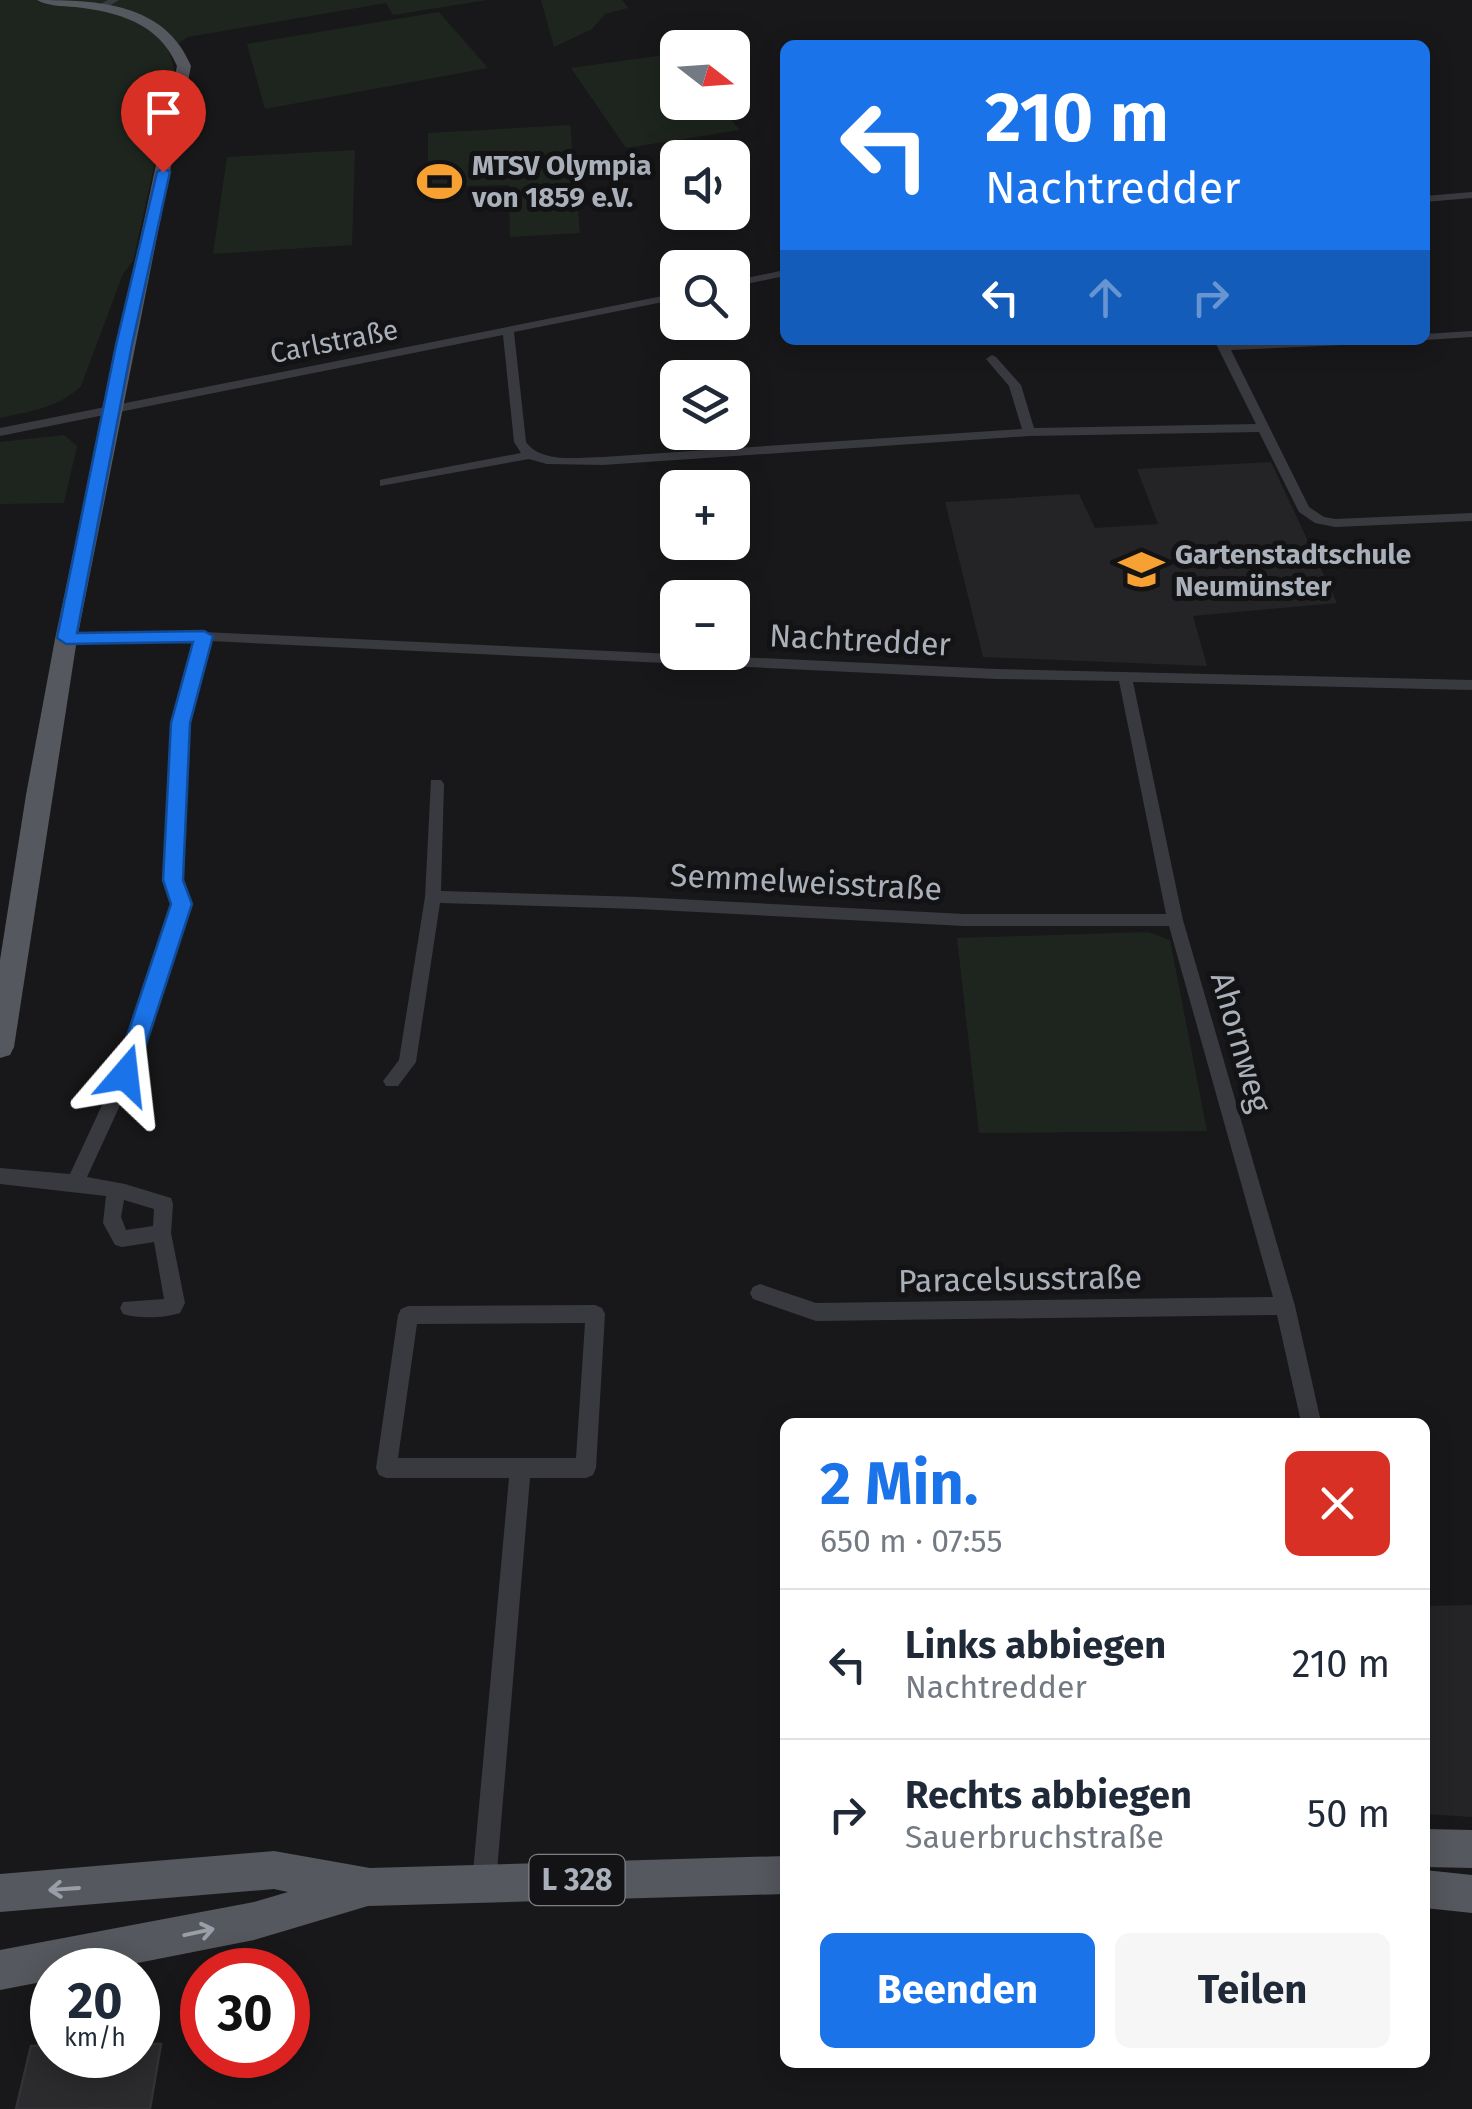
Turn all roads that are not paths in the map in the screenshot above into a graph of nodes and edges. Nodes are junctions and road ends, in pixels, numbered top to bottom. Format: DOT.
graph roads {
  1 [pos="44,0"];
  2 [pos="108,3"];
  3 [pos="1472,195"];
  4 [pos="1430,199"];
  5 [pos="780,275"];
  6 [pos="750,281"];
  7 [pos="660,300"];
  8 [pos="508,330"];
  9 [pos="1472,334"];
  10 [pos="1430,337"];
  11 [pos="1224,345"];
  12 [pos="992,359"];
  13 [pos="114,410"];
  14 [pos="1266,428"];
  15 [pos="0,432"];
  16 [pos="1029,432"];
  17 [pos="528,454"];
  18 [pos="384,483"];
  19 [pos="1472,517"];
  20 [pos="204,636"];
  21 [pos="66,638"];
  22 [pos="1126,676"];
  23 [pos="1472,685"];
  24 [pos="436,784"];
  25 [pos="433,897"];
  26 [pos="1175,920"];
  27 [pos="0,1048"];
  28 [pos="392,1081"];
  29 [pos="0,1176"];
  30 [pos="75,1184"];
  31 [pos="116,1192"];
  32 [pos="162,1232"];
  33 [pos="760,1293"];
  34 [pos="1285,1306"];
  35 [pos="130,1308"];
  36 [pos="1310,1418"];
  37 [pos="520,1468"];
  38 [pos="1430,1848"];
  39 [pos="1472,1849"];
  40 [pos="780,1876"];
  41 [pos="484,1883"];
  42 [pos="370,1887"];
  43 [pos="1430,1890"];
  44 [pos="0,1892"];
  45 [pos="1472,1894"];
  46 [pos="0,1970"];
  1 -- 2 [label="main road"];
  2 -- 13 [label="main road"];
  3 -- 4 [label="street"];
  5 -- 6 [label="street"];
  7 -- 8 [label="street, Carlstraße"];
  8 -- 13 [label="street, Carlstraße"];
  8 -- 17 [label="street"];
  9 -- 10 [label="street"];
  11 -- 14 [label="street"];
  12 -- 16 [label="street"];
  13 -- 15 [label="street, Carlstraße"];
  13 -- 21 [label="main road"];
  14 -- 16 [label="street"];
  14 -- 19 [label="street"];
  16 -- 17 [label="street"];
  17 -- 18 [label="street"];
  20 -- 21 [label="street, Nachtredder"];
  20 -- 22 [label="street, Nachtredder"];
  20 -- 30 [label="street"];
  21 -- 27 [label="main road"];
  22 -- 23 [label="street, Nachtredder"];
  22 -- 26 [label="street, Ahornweg"];
  24 -- 25 [label="street"];
  25 -- 26 [label="street, Semmelweisstraße"];
  25 -- 28 [label="street"];
  26 -- 34 [label="street, Ahornweg"];
  29 -- 30 [label="street"];
  30 -- 31 [label="street"];
  31 -- 32 [label="street"];
  31 -- 32 [label="street"];
  32 -- 35 [label="street"];
  33 -- 34 [label="street, Paracelsusstraße"];
  34 -- 36 [label="street, Ahornweg"];
  37 -- 37 [label="street"];
  37 -- 41 [label="street"];
  38 -- 39 [label="main road"];
  40 -- 41 [label="main road, L 328"];
  41 -- 42 [label="main road, L 328"];
  42 -- 44 [label="main road, L 328, one-way"];
  46 -- 42 [label="main road, L 328, one-way"];
  43 -- 45 [label="main road"];
}
